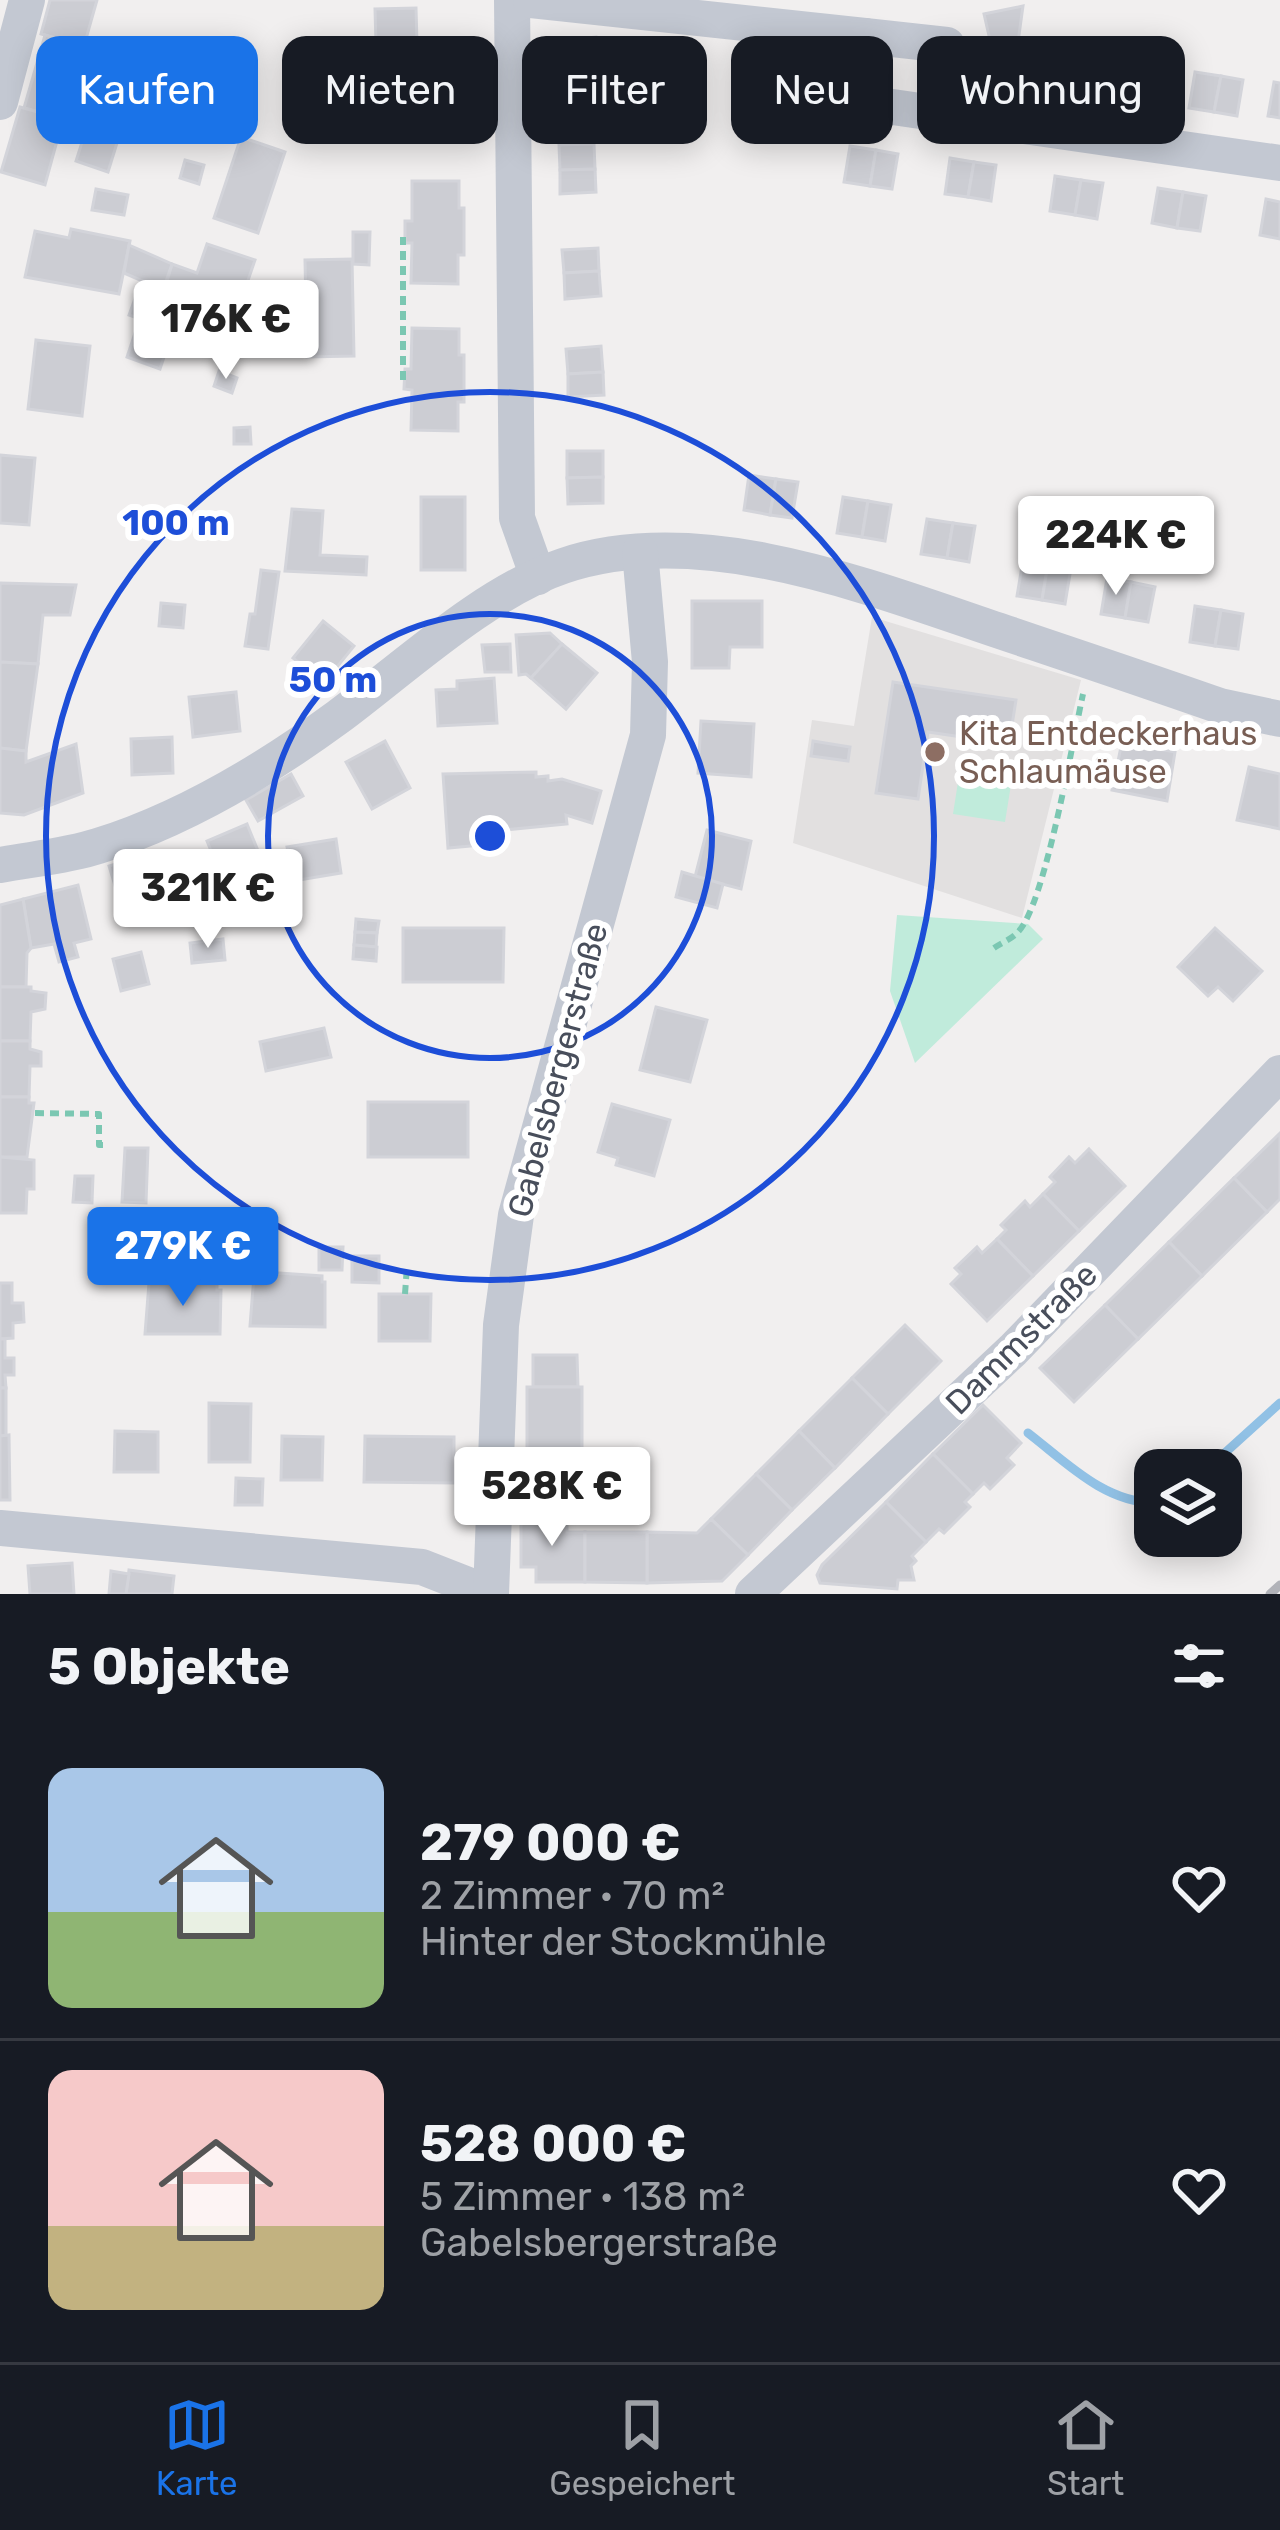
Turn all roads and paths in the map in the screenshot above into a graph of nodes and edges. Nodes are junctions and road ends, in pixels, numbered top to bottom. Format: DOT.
graph roads {
  1 [pos="27,0"];
  2 [pos="512,0"];
  3 [pos="532,0"];
  4 [pos="865,36"];
  5 [pos="0,101"];
  6 [pos="1150,144"];
  7 [pos="1280,163"];
  8 [pos="404,237"];
  9 [pos="403,380"];
  10 [pos="640,552"];
  11 [pos="538,577"];
  12 [pos="1089,661"];
  13 [pos="1280,719"];
  14 [pos="0,865"];
  15 [pos="994,948"];
  16 [pos="1280,1073"];
  17 [pos="34,1113"];
  18 [pos="107,1145"];
  19 [pos="182,1252"];
  20 [pos="407,1265"];
  21 [pos="183,1281"];
  22 [pos="405,1294"];
  23 [pos="0,1528"];
  24 [pos="491,1594"];
  25 [pos="753,1594"];
  1 -- 5 [label="street"];
  2 -- 11 [label="street"];
  3 -- 4 [label="street"];
  6 -- 7 [label="street"];
  8 -- 9 [label="path"];
  10 -- 11 [label="street"];
  10 -- 12 [label="street"];
  10 -- 24 [label="street, Gabelsbergerstraße"];
  11 -- 14 [label="street"];
  12 -- 13 [label="street"];
  12 -- 15 [label="path"];
  16 -- 25 [label="street, Dammstraße"];
  17 -- 18 [label="path"];
  19 -- 21 [label="path"];
  20 -- 22 [label="path"];
  23 -- 24 [label="street"];
}
